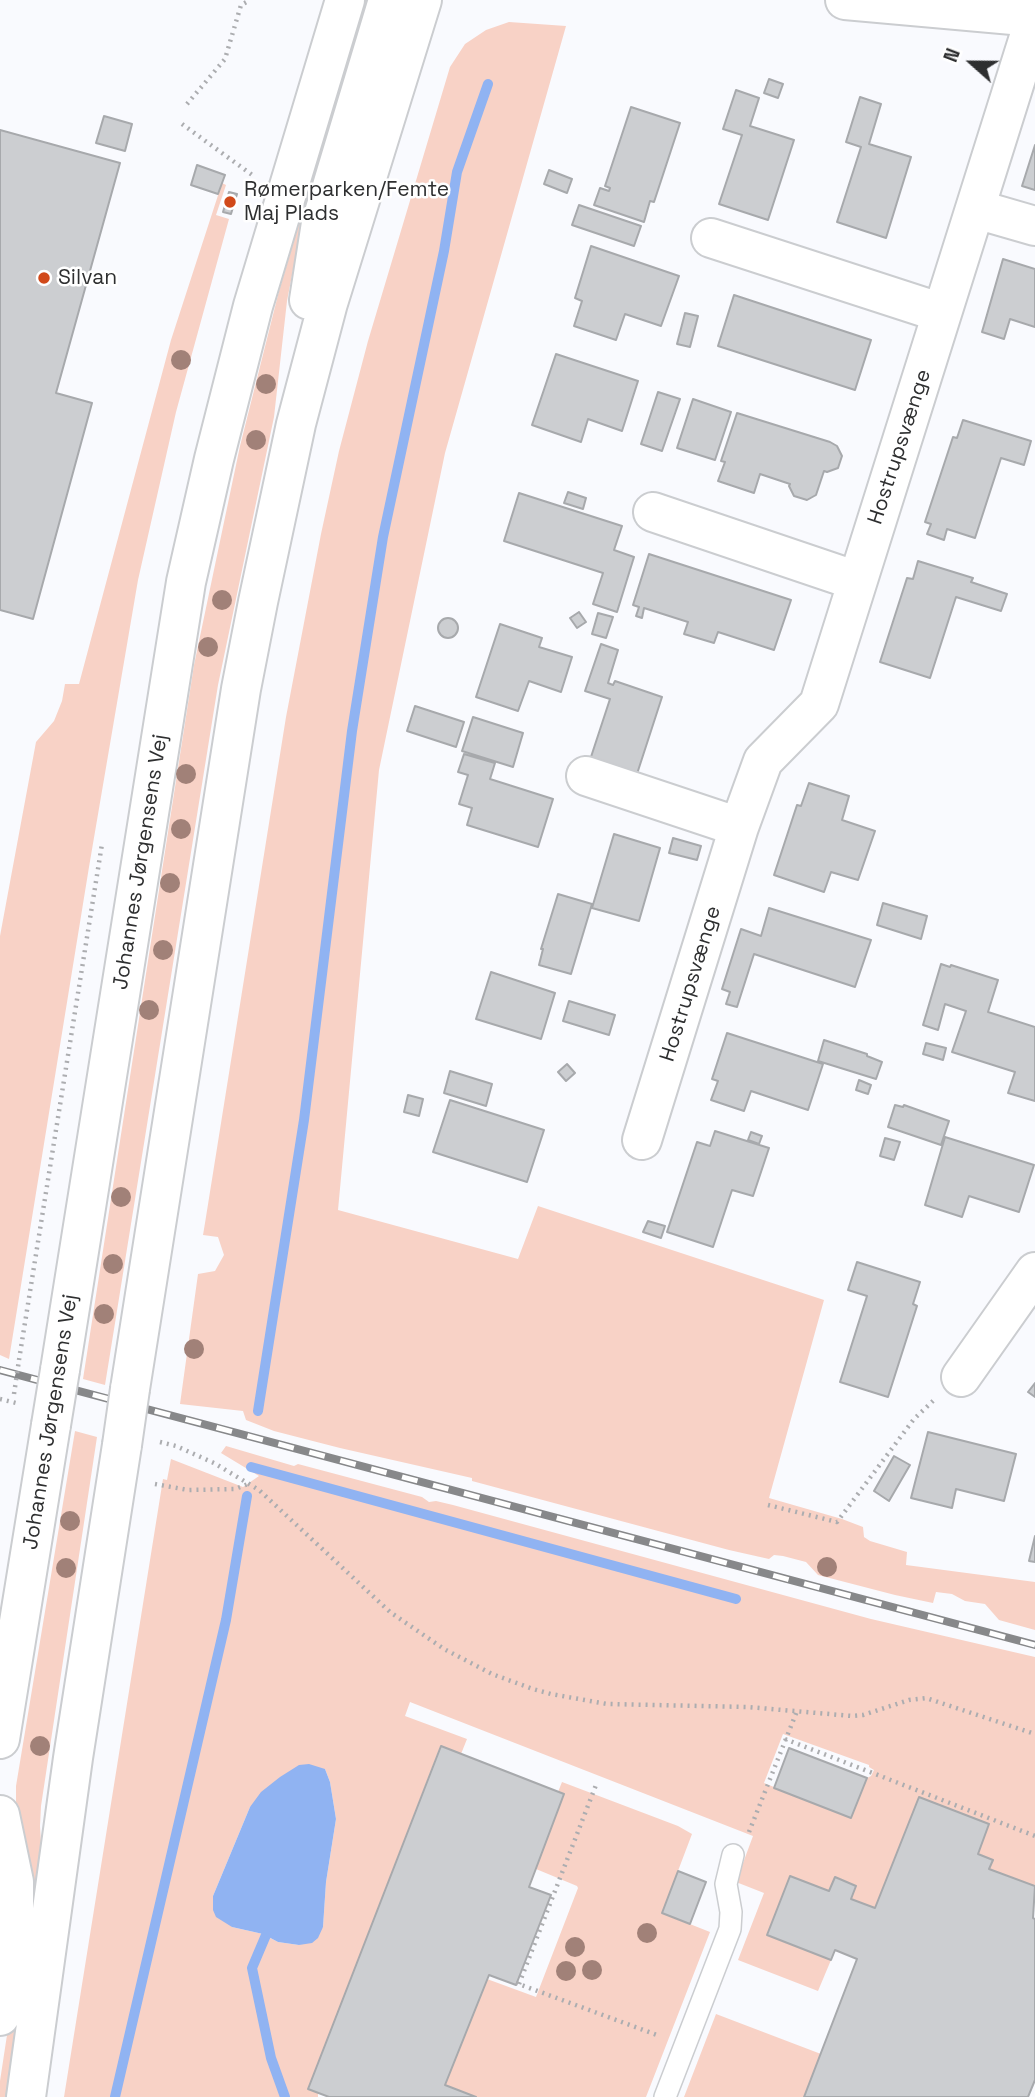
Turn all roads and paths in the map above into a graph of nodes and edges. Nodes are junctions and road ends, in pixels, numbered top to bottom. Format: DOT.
graph roads {
  1 [pos="250,0"];
  2 [pos="345,0"];
  3 [pos="388,0"];
  4 [pos="422,0"];
  5 [pos="845,0"];
  6 [pos="952,5"];
  7 [pos="1035,18"];
  8 [pos="187,104"];
  9 [pos="181,124"];
  10 [pos="288,188"];
  11 [pos="976,209"];
  12 [pos="1035,226"];
  13 [pos="711,238"];
  14 [pos="942,313"];
  15 [pos="296,424"];
  16 [pos="653,512"];
  17 [pos="857,581"];
  18 [pos="586,776"];
  19 [pos="739,827"];
  20 [pos="642,1140"];
  21 [pos="1035,1272"];
  22 [pos="19,1360"];
  23 [pos="961,1377"];
  24 [pos="0,1399"];
  25 [pos="13,1404"];
  26 [pos="20,1404"];
  27 [pos="136,1442"];
  28 [pos="249,1483"];
  29 [pos="155,1484"];
  30 [pos="768,1505"];
  31 [pos="797,1711"];
  32 [pos="1035,1734"];
  33 [pos="0,1739"];
  34 [pos="785,1739"];
  35 [pos="596,1785"];
  36 [pos="0,1815"];
  37 [pos="1035,1836"];
  38 [pos="733,1855"];
  39 [pos="0,2016"];
  40 [pos="685,2046"];
  41 [pos="26,2097"];
  42 [pos="665,2097"];
  1 -- 8 [label="path"];
  2 -- 10 [label="street, Johannes Jørgensens Vej"];
  3 -- 15 [label="street"];
  4 -- 15 [label="street"];
  5 -- 6 [label="street"];
  6 -- 7 [label="street"];
  7 -- 11 [label="street, Hostrupsvænge"];
  9 -- 10 [label="path"];
  10 -- 33 [label="street, Johannes Jørgensens Vej, bridge"];
  11 -- 12 [label="street"];
  11 -- 14 [label="street, Hostrupsvænge"];
  13 -- 14 [label="street"];
  14 -- 17 [label="street, Hostrupsvænge"];
  15 -- 27 [label="street, bridge"];
  16 -- 17 [label="street"];
  17 -- 19 [label="street, Hostrupsvænge"];
  18 -- 19 [label="street"];
  19 -- 20 [label="street, Hostrupsvænge"];
  21 -- 23 [label="street"];
  22 -- 25 [label="path, bridge"];
  23 -- 30 [label="path"];
  24 -- 26 [label="path"];
  27 -- 28 [label="path"];
  27 -- 41 [label="street"];
  28 -- 29 [label="path"];
  28 -- 31 [label="path"];
  31 -- 32 [label="path"];
  31 -- 34 [label="path"];
  34 -- 37 [label="path"];
  34 -- 38 [label="path"];
  35 -- 40 [label="path"];
  36 -- 39 [label="street"];
  38 -- 40 [label="lane"];
  40 -- 42 [label="lane"];
}
